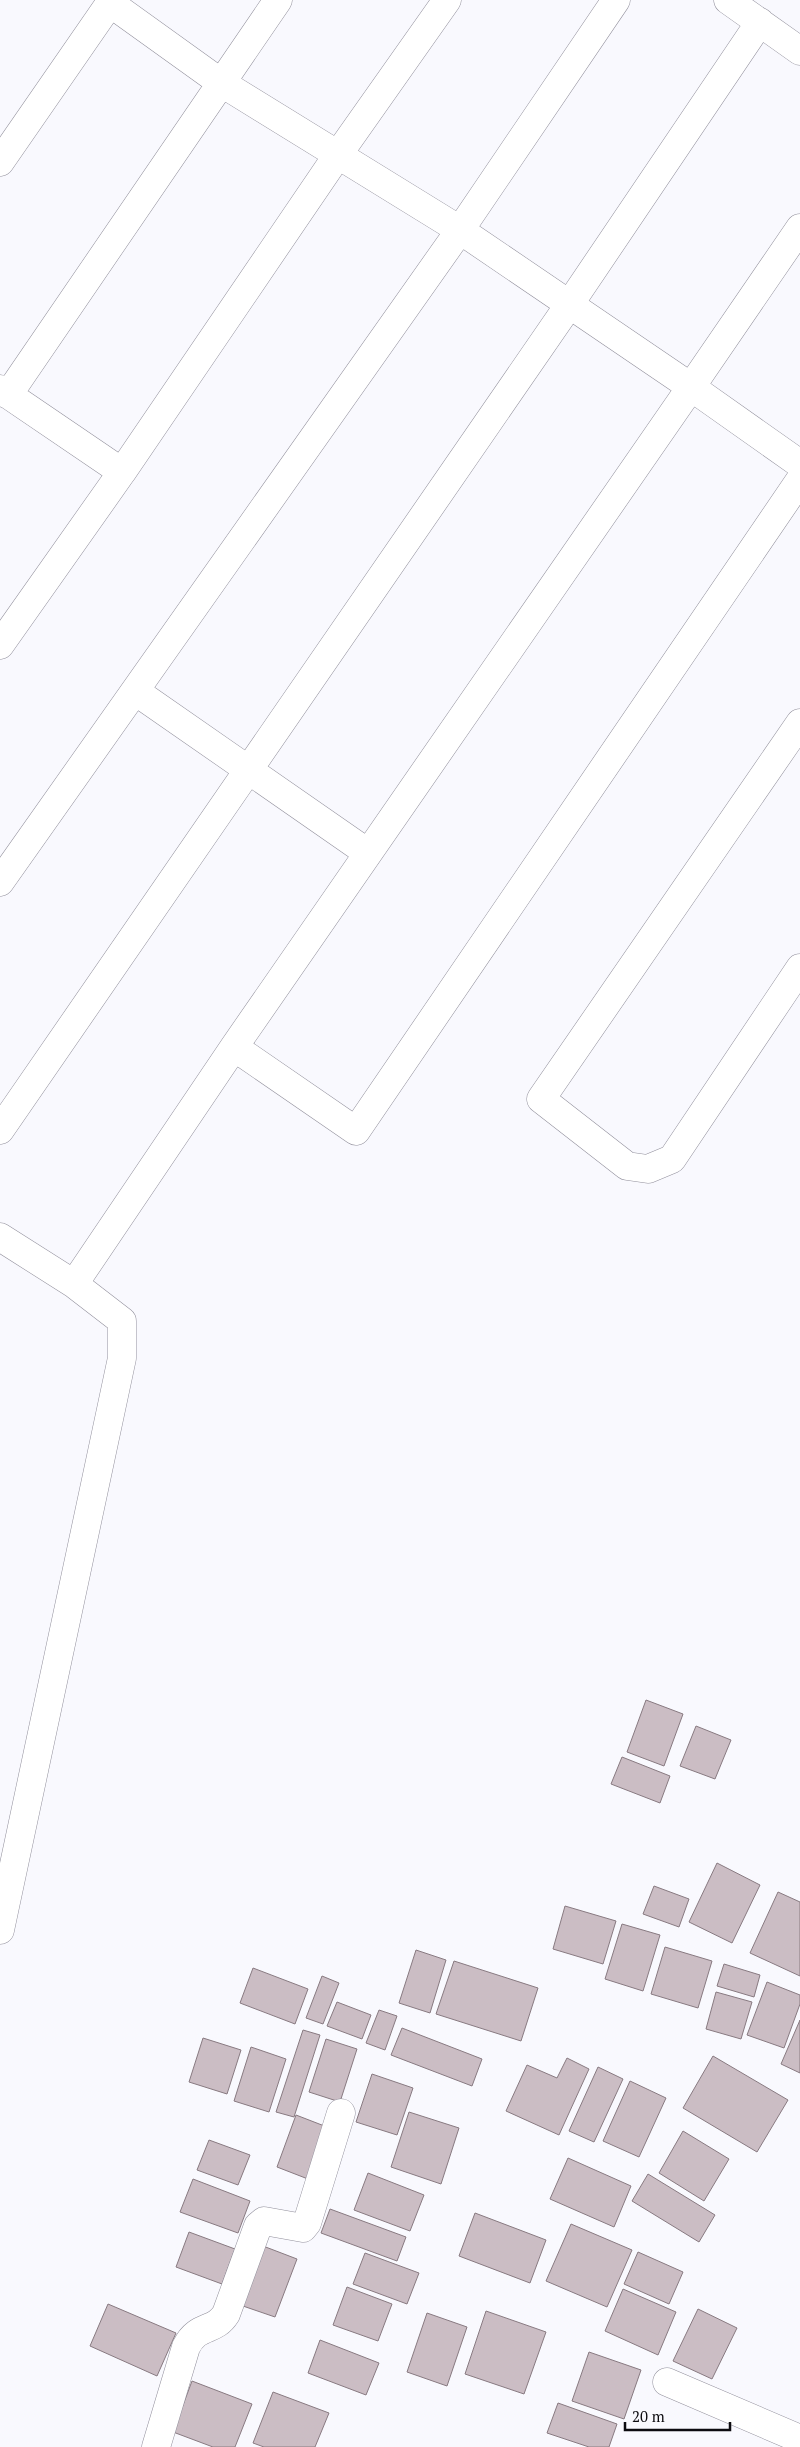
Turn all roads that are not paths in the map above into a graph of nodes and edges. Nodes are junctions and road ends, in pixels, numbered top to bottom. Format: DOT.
graph roads {
  1 [pos="278,0"];
  2 [pos="446,0"];
  3 [pos="616,0"];
  4 [pos="728,0"];
  5 [pos="760,22"];
  6 [pos="800,51"];
  7 [pos="220,82"];
  8 [pos="337,156"];
  9 [pos="0,162"];
  10 [pos="800,228"];
  11 [pos="460,230"];
  12 [pos="569,305"];
  13 [pos="691,387"];
  14 [pos="4,392"];
  15 [pos="800,464"];
  16 [pos="122,472"];
  17 [pos="800,480"];
  18 [pos="0,645"];
  19 [pos="135,691"];
  20 [pos="800,723"];
  21 [pos="248,770"];
  22 [pos="368,853"];
  23 [pos="0,882"];
  24 [pos="800,968"];
  25 [pos="234,1047"];
  26 [pos="0,1130"];
  27 [pos="0,1237"];
  28 [pos="74,1284"];
  29 [pos="0,1928"];
  30 [pos="341,2113"];
  31 [pos="667,2382"];
  32 [pos="800,2439"];
  33 [pos="156,2447"];
  1 -- 7 [label="street"];
  2 -- 8 [label="street"];
  3 -- 11 [label="street"];
  4 -- 5 [label="street"];
  5 -- 6 [label="street"];
  5 -- 12 [label="street"];
  7 -- 8 [label="street"];
  7 -- 9 [label="street"];
  7 -- 14 [label="street"];
  8 -- 11 [label="street"];
  8 -- 16 [label="street"];
  10 -- 13 [label="street"];
  11 -- 12 [label="street"];
  11 -- 19 [label="street"];
  12 -- 13 [label="street"];
  12 -- 21 [label="street"];
  13 -- 15 [label="street"];
  13 -- 22 [label="street"];
  14 -- 16 [label="street"];
  16 -- 18 [label="street"];
  17 -- 25 [label="street"];
  19 -- 21 [label="street"];
  19 -- 23 [label="street"];
  20 -- 24 [label="street"];
  21 -- 22 [label="street"];
  21 -- 26 [label="street"];
  22 -- 25 [label="street"];
  25 -- 28 [label="street"];
  27 -- 28 [label="street"];
  28 -- 29 [label="street"];
  30 -- 33 [label="street"];
  31 -- 32 [label="street"];
}
